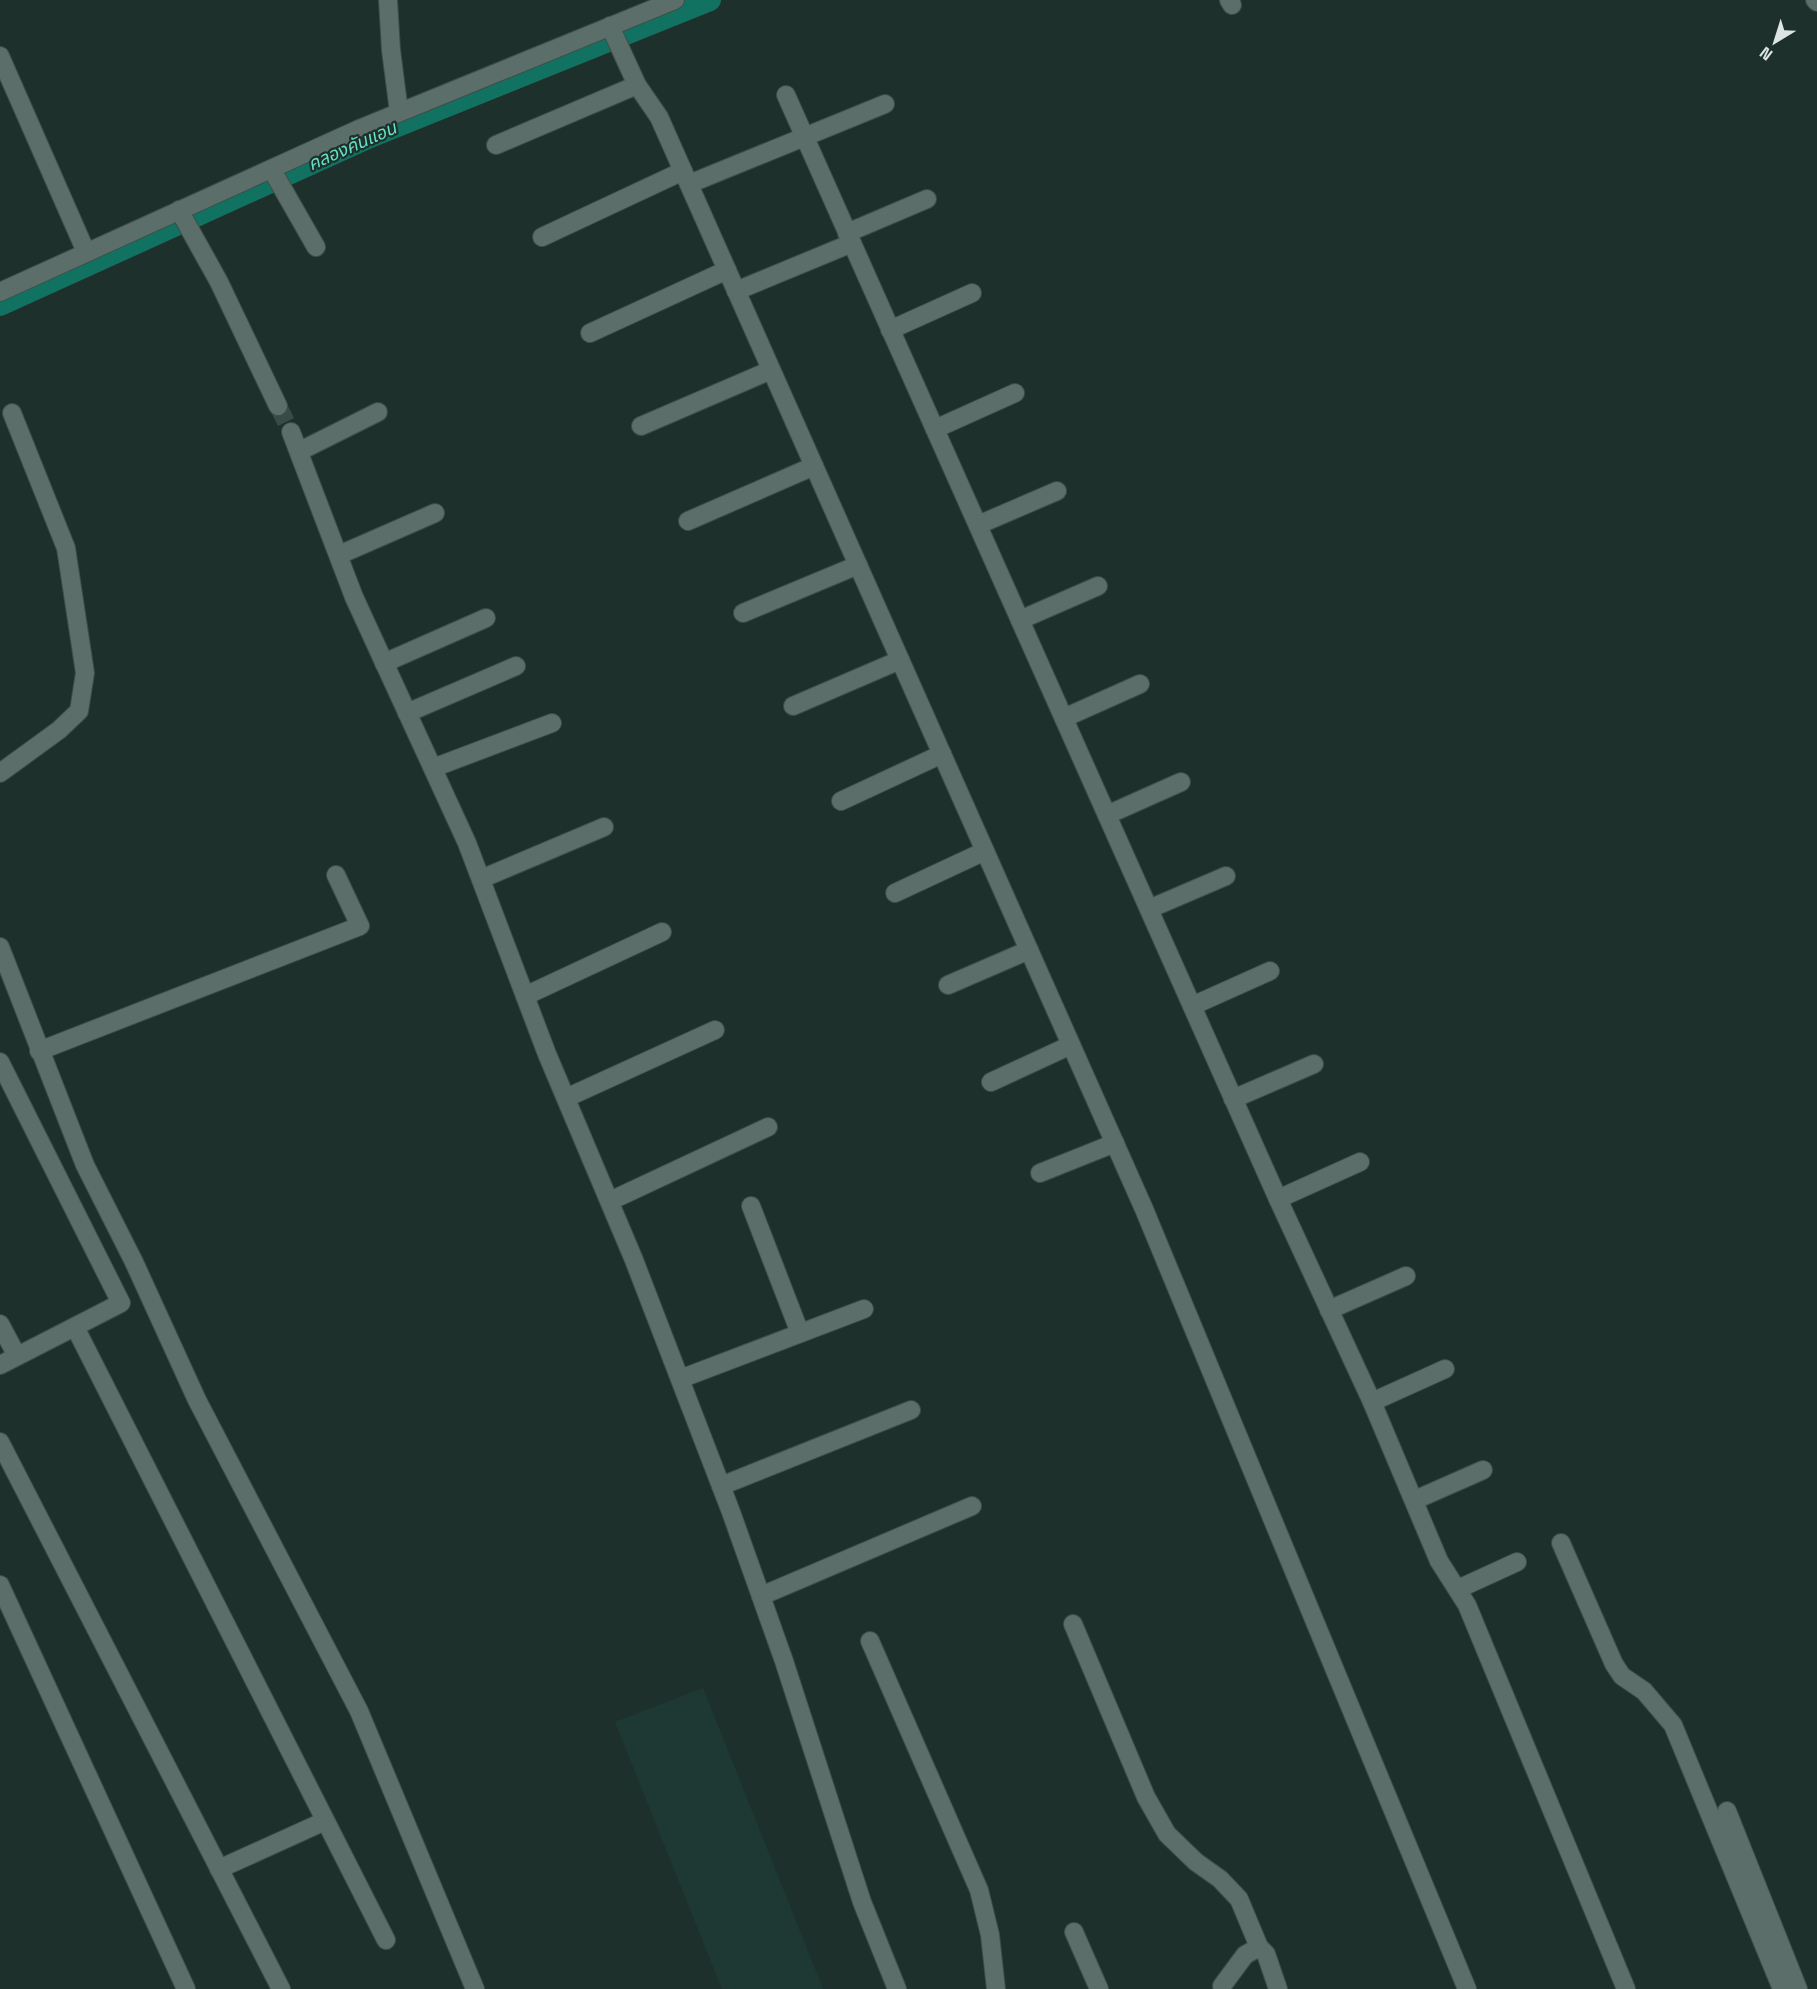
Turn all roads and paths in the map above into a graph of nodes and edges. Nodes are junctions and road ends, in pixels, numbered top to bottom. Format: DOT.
graph roads {
  1 [pos="388,0"];
  2 [pos="675,0"];
  3 [pos="613,32"];
  4 [pos="0,57"];
  5 [pos="633,78"];
  6 [pos="786,95"];
  7 [pos="885,104"];
  8 [pos="399,112"];
  9 [pos="805,137"];
  10 [pos="496,146"];
  11 [pos="272,170"];
  12 [pos="686,178"];
  13 [pos="927,199"];
  14 [pos="179,210"];
  15 [pos="542,237"];
  16 [pos="849,238"];
  17 [pos="316,247"];
  18 [pos="86,252"];
  19 [pos="727,270"];
  20 [pos="0,291"];
  21 [pos="736,291"];
  22 [pos="972,293"];
  23 [pos="890,330"];
  24 [pos="590,333"];
  25 [pos="771,370"];
  26 [pos="1015,393"];
  27 [pos="278,406"];
  28 [pos="378,412"];
  29 [pos="12,413"];
  30 [pos="641,426"];
  31 [pos="935,429"];
  32 [pos="291,432"];
  33 [pos="300,451"];
  34 [pos="814,466"];
  35 [pos="1057,490"];
  36 [pos="435,513"];
  37 [pos="688,521"];
  38 [pos="978,525"];
  39 [pos="339,555"];
  40 [pos="858,565"];
  41 [pos="1098,586"];
  42 [pos="743,613"];
  43 [pos="486,618"];
  44 [pos="1020,620"];
  45 [pos="900,660"];
  46 [pos="384,663"];
  47 [pos="516,666"];
  48 [pos="1140,684"];
  49 [pos="793,706"];
  50 [pos="407,713"];
  51 [pos="1064,718"];
  52 [pos="552,723"];
  53 [pos="942,754"];
  54 [pos="433,768"];
  55 [pos="0,773"];
  56 [pos="1181,782"];
  57 [pos="841,801"];
  58 [pos="1107,814"];
  59 [pos="604,827"];
  60 [pos="985,851"];
  61 [pos="336,874"];
  62 [pos="1226,876"];
  63 [pos="481,879"];
  64 [pos="895,893"];
  65 [pos="1149,909"];
  66 [pos="662,932"];
  67 [pos="0,947"];
  68 [pos="1029,950"];
  69 [pos="1270,971"];
  70 [pos="948,985"];
  71 [pos="525,996"];
  72 [pos="1192,1006"];
  73 [pos="714,1030"];
  74 [pos="1071,1045"];
  75 [pos="39,1051"];
  76 [pos="0,1062"];
  77 [pos="1314,1064"];
  78 [pos="991,1082"];
  79 [pos="566,1098"];
  80 [pos="1233,1100"];
  81 [pos="768,1127"];
  82 [pos="1114,1143"];
  83 [pos="1360,1162"];
  84 [pos="1040,1173"];
  85 [pos="1278,1199"];
  86 [pos="610,1201"];
  87 [pos="751,1206"];
  88 [pos="1406,1276"];
  89 [pos="864,1309"];
  90 [pos="1329,1310"];
  91 [pos="0,1324"];
  92 [pos="75,1327"];
  93 [pos="800,1333"];
  94 [pos="17,1356"];
  95 [pos="0,1365"];
  96 [pos="1445,1369"];
  97 [pos="680,1379"];
  98 [pos="1372,1402"];
  99 [pos="911,1410"];
  100 [pos="0,1442"];
  101 [pos="1483,1470"];
  102 [pos="721,1486"];
  103 [pos="1415,1500"];
  104 [pos="972,1506"];
  105 [pos="1561,1543"];
  106 [pos="1517,1562"];
  107 [pos="0,1585"];
  108 [pos="1458,1589"];
  109 [pos="760,1596"];
  110 [pos="1073,1624"];
  111 [pos="870,1641"];
  112 [pos="1727,1811"];
  113 [pos="325,1821"];
  114 [pos="219,1869"];
  115 [pos="1074,1932"];
  116 [pos="386,1940"];
  117 [pos="1259,1947"];
  118 [pos="1222,1986"];
  119 [pos="186,1989"];
  120 [pos="280,1989"];
  121 [pos="475,1989"];
  122 [pos="897,1989"];
  123 [pos="996,1989"];
  124 [pos="1099,1989"];
  125 [pos="1278,1989"];
  126 [pos="1467,1989"];
  127 [pos="1626,1989"];
  128 [pos="1782,1989"];
  129 [pos="1798,1989"];
  1 -- 8 [label="street"];
  2 -- 3 [label="street"];
  3 -- 5 [label="street"];
  3 -- 8 [label="street"];
  4 -- 18 [label="street"];
  5 -- 10 [label="street"];
  5 -- 12 [label="street"];
  6 -- 9 [label="street"];
  7 -- 9 [label="street"];
  8 -- 11 [label="street"];
  9 -- 12 [label="street"];
  9 -- 16 [label="street"];
  11 -- 14 [label="street"];
  11 -- 17 [label="street"];
  12 -- 15 [label="street"];
  12 -- 19 [label="street"];
  13 -- 16 [label="street"];
  14 -- 18 [label="street"];
  14 -- 27 [label="street"];
  16 -- 21 [label="street"];
  16 -- 23 [label="street"];
  18 -- 20 [label="street"];
  19 -- 21 [label="street"];
  19 -- 24 [label="street"];
  21 -- 25 [label="street"];
  22 -- 23 [label="street"];
  23 -- 31 [label="street"];
  25 -- 30 [label="street"];
  25 -- 34 [label="street"];
  26 -- 31 [label="street"];
  28 -- 33 [label="street"];
  29 -- 55 [label="street"];
  31 -- 38 [label="street"];
  32 -- 33 [label="street"];
  33 -- 39 [label="street"];
  34 -- 37 [label="street"];
  34 -- 40 [label="street"];
  35 -- 38 [label="street"];
  36 -- 39 [label="street"];
  38 -- 44 [label="street"];
  39 -- 46 [label="street"];
  40 -- 42 [label="street"];
  40 -- 45 [label="street"];
  41 -- 44 [label="street"];
  43 -- 46 [label="street"];
  44 -- 51 [label="street"];
  45 -- 49 [label="street"];
  45 -- 53 [label="street"];
  46 -- 50 [label="street"];
  47 -- 50 [label="street"];
  48 -- 51 [label="street"];
  50 -- 54 [label="street"];
  51 -- 58 [label="street"];
  52 -- 54 [label="street"];
  53 -- 57 [label="street"];
  53 -- 60 [label="street"];
  54 -- 63 [label="street"];
  56 -- 58 [label="street"];
  58 -- 65 [label="street"];
  59 -- 63 [label="street"];
  60 -- 64 [label="street"];
  60 -- 68 [label="street"];
  61 -- 75 [label="street"];
  62 -- 65 [label="street"];
  63 -- 71 [label="street"];
  65 -- 72 [label="street"];
  66 -- 71 [label="street"];
  67 -- 75 [label="street"];
  68 -- 70 [label="street"];
  68 -- 74 [label="street"];
  69 -- 72 [label="street"];
  71 -- 79 [label="street"];
  72 -- 80 [label="street"];
  73 -- 79 [label="street"];
  74 -- 78 [label="street"];
  74 -- 82 [label="street"];
  75 -- 121 [label="street"];
  76 -- 92 [label="street"];
  77 -- 80 [label="street"];
  79 -- 86 [label="street"];
  80 -- 85 [label="street"];
  81 -- 86 [label="street"];
  82 -- 84 [label="street"];
  82 -- 126 [label="street"];
  83 -- 85 [label="street"];
  85 -- 90 [label="street"];
  86 -- 97 [label="street"];
  87 -- 93 [label="street"];
  88 -- 90 [label="street"];
  89 -- 93 [label="street"];
  90 -- 98 [label="street"];
  91 -- 94 [label="street"];
  92 -- 94 [label="street"];
  92 -- 113 [label="street"];
  93 -- 97 [label="street"];
  94 -- 95 [label="street"];
  96 -- 98 [label="street"];
  97 -- 102 [label="street"];
  98 -- 103 [label="street"];
  99 -- 102 [label="street"];
  100 -- 114 [label="street"];
  101 -- 103 [label="street"];
  102 -- 109 [label="street"];
  103 -- 108 [label="street"];
  104 -- 109 [label="street"];
  105 -- 128 [label="street"];
  106 -- 108 [label="street"];
  107 -- 119 [label="street"];
  108 -- 127 [label="street"];
  109 -- 122 [label="street"];
  110 -- 117 [label="street"];
  111 -- 123 [label="street"];
  112 -- 129 [label="street"];
  113 -- 114 [label="street"];
  113 -- 116 [label="street"];
  114 -- 120 [label="street"];
  115 -- 124 [label="street"];
  117 -- 118 [label="street"];
  117 -- 125 [label="street"];
}
